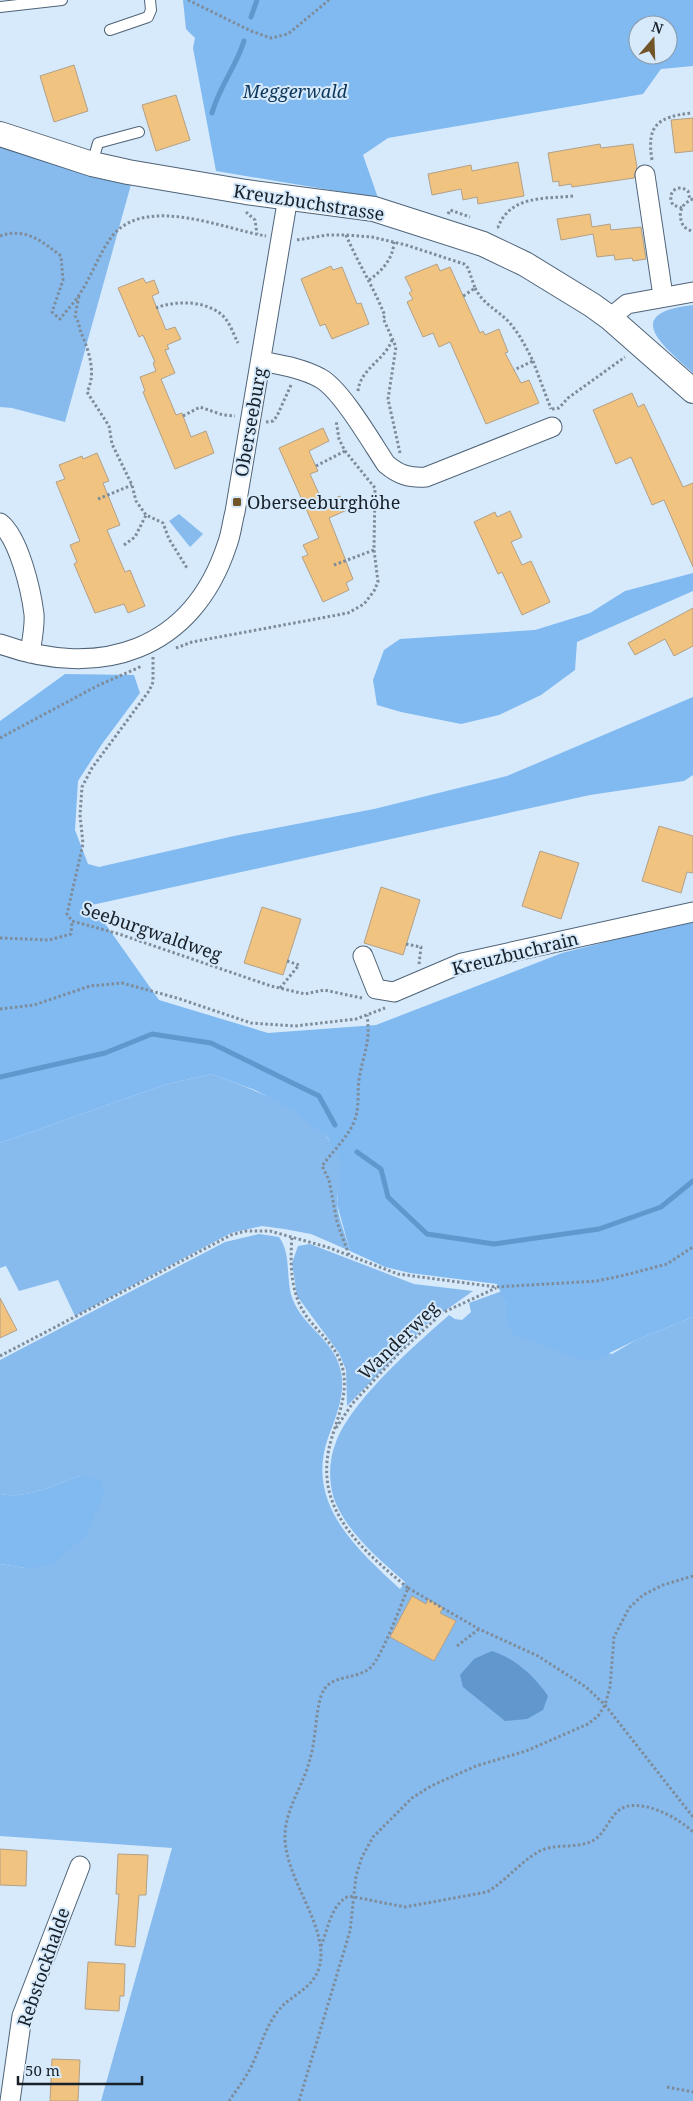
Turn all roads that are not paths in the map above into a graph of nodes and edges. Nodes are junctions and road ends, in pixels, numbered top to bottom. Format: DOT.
graph roads {
  1 [pos="62,0"];
  2 [pos="150,0"];
  3 [pos="0,7"];
  4 [pos="110,30"];
  5 [pos="139,132"];
  6 [pos="0,134"];
  7 [pos="92,164"];
  8 [pos="645,175"];
  9 [pos="288,197"];
  10 [pos="693,292"];
  11 [pos="663,296"];
  12 [pos="610,318"];
  13 [pos="260,361"];
  14 [pos="693,391"];
  15 [pos="552,427"];
  16 [pos="0,523"];
  17 [pos="0,644"];
  18 [pos="30,653"];
  19 [pos="693,912"];
  20 [pos="363,956"];
  21 [pos="80,1866"];
  22 [pos="10,2101"];
  1 -- 3 [label="lane"];
  2 -- 4 [label="lane"];
  5 -- 7 [label="lane"];
  6 -- 7 [label="street, Kreuzbuchstrasse"];
  7 -- 9 [label="street, Kreuzbuchstrasse"];
  8 -- 11 [label="street"];
  9 -- 12 [label="street, Kreuzbuchstrasse"];
  9 -- 13 [label="street, Oberseeburg"];
  10 -- 11 [label="street"];
  11 -- 12 [label="street"];
  12 -- 14 [label="street, Kreuzbuchstrasse"];
  13 -- 15 [label="street"];
  13 -- 18 [label="street, Oberseeburg"];
  16 -- 18 [label="street"];
  17 -- 18 [label="street, Oberseeburg"];
  19 -- 20 [label="street, Kreuzbuchrain"];
  21 -- 22 [label="street, Rebstockhalde"];
}
